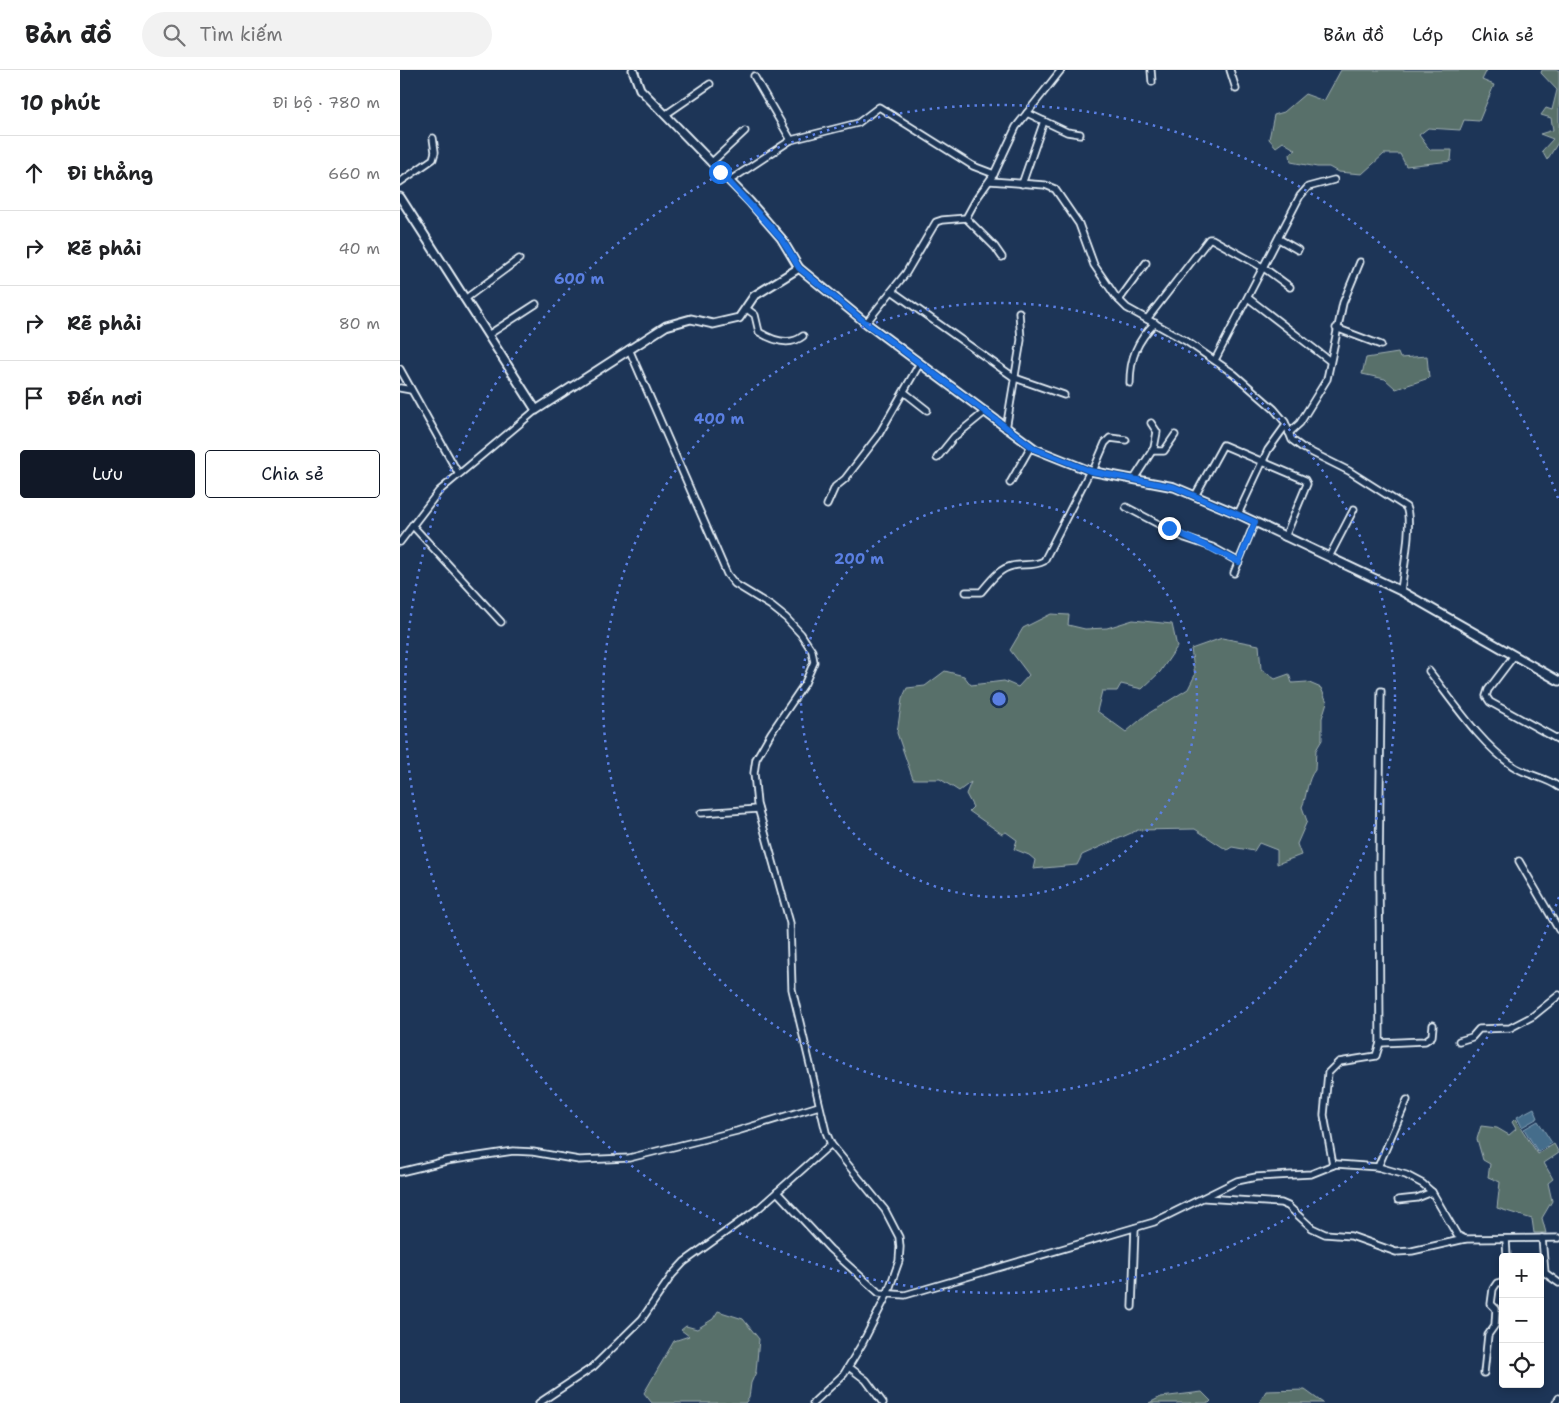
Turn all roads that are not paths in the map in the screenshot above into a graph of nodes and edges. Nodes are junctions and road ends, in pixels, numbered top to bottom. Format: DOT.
graph roads {
  1 [pos="633,70"];
  2 [pos="1061,70"];
  3 [pos="1151,70"];
  4 [pos="1230,70"];
  5 [pos="754,76"];
  6 [pos="1152,82"];
  7 [pos="710,84"];
  8 [pos="1236,89"];
  9 [pos="1027,112"];
  10 [pos="665,115"];
  11 [pos="1044,122"];
  12 [pos="745,131"];
  13 [pos="1080,134"];
  14 [pos="433,138"];
  15 [pos="791,140"];
  16 [pos="711,163"];
  17 [pos="994,174"];
  18 [pos="1334,180"];
  19 [pos="729,181"];
  20 [pos="990,181"];
  21 [pos="400,182"];
  22 [pos="1022,184"];
  23 [pos="400,197"];
  24 [pos="966,218"];
  25 [pos="1279,240"];
  26 [pos="1298,250"];
  27 [pos="1002,257"];
  28 [pos="519,259"];
  29 [pos="1360,262"];
  30 [pos="1146,263"];
  31 [pos="799,268"];
  32 [pos="1264,268"];
  33 [pos="1290,287"];
  34 [pos="892,291"];
  35 [pos="1248,298"];
  36 [pos="465,299"];
  37 [pos="1119,300"];
  38 [pos="536,304"];
  39 [pos="744,312"];
  40 [pos="1019,312"];
  41 [pos="1147,318"];
  42 [pos="866,323"];
  43 [pos="1154,323"];
  44 [pos="1336,328"];
  45 [pos="488,335"];
  46 [pos="804,336"];
  47 [pos="1381,345"];
  48 [pos="630,349"];
  49 [pos="1215,360"];
  50 [pos="1330,361"];
  51 [pos="920,363"];
  52 [pos="400,369"];
  53 [pos="1015,378"];
  54 [pos="1130,383"];
  55 [pos="400,388"];
  56 [pos="411,390"];
  57 [pos="904,392"];
  58 [pos="1064,395"];
  59 [pos="536,410"];
  60 [pos="927,410"];
  61 [pos="986,411"];
  62 [pos="1152,423"];
  63 [pos="1286,425"];
  64 [pos="1006,429"];
  65 [pos="1289,433"];
  66 [pos="1175,435"];
  67 [pos="1126,440"];
  68 [pos="1031,446"];
  69 [pos="1152,451"];
  70 [pos="937,458"];
  71 [pos="1262,462"];
  72 [pos="1091,471"];
  73 [pos="458,473"];
  74 [pos="1134,479"];
  75 [pos="1010,482"];
  76 [pos="1196,496"];
  77 [pos="827,505"];
  78 [pos="1126,507"];
  79 [pos="1354,509"];
  80 [pos="1238,514"];
  81 [pos="1255,522"];
  82 [pos="412,525"];
  83 [pos="1285,537"];
  84 [pos="400,542"];
  85 [pos="1329,557"];
  86 [pos="1239,562"];
  87 [pos="1234,573"];
  88 [pos="1400,591"];
  89 [pos="966,592"];
  90 [pos="501,622"];
  91 [pos="1513,657"];
  92 [pos="1429,671"];
  93 [pos="1559,681"];
  94 [pos="1381,691"];
  95 [pos="1559,740"];
  96 [pos="1559,787"];
  97 [pos="758,809"];
  98 [pos="701,813"];
  99 [pos="1519,861"];
  100 [pos="1559,930"];
  101 [pos="1559,995"];
  102 [pos="1433,1025"];
  103 [pos="1458,1041"];
  104 [pos="1380,1042"];
  105 [pos="1406,1100"];
  106 [pos="819,1106"];
  107 [pos="831,1144"];
  108 [pos="1333,1165"];
  109 [pos="1378,1167"];
  110 [pos="400,1172"];
  111 [pos="776,1192"];
  112 [pos="1432,1192"];
  113 [pos="1205,1198"];
  114 [pos="1398,1200"];
  115 [pos="1135,1228"];
  116 [pos="1542,1238"];
  117 [pos="1559,1238"];
  118 [pos="1465,1239"];
  119 [pos="1506,1239"];
  120 [pos="1507,1253"];
  121 [pos="1499,1283"];
  122 [pos="1559,1283"];
  123 [pos="887,1295"];
  124 [pos="1132,1307"];
  125 [pos="849,1367"];
  126 [pos="1484,1373"];
  127 [pos="1559,1398"];
  128 [pos="539,1403"];
  129 [pos="813,1403"];
  130 [pos="884,1403"];
  131 [pos="1556,1403"];
  1 -- 10 [label="street"];
  2 -- 9 [label="street"];
  3 -- 6 [label="street"];
  4 -- 8 [label="street"];
  5 -- 15 [label="street"];
  7 -- 10 [label="street"];
  9 -- 11 [label="street"];
  9 -- 17 [label="street"];
  10 -- 16 [label="street"];
  11 -- 13 [label="street"];
  11 -- 22 [label="street"];
  12 -- 16 [label="street"];
  14 -- 21 [label="street"];
  15 -- 17 [label="street"];
  15 -- 19 [label="street"];
  16 -- 19 [label="street"];
  17 -- 20 [label="street"];
  18 -- 25 [label="street"];
  19 -- 31 [label="street"];
  20 -- 22 [label="street"];
  20 -- 24 [label="street"];
  22 -- 37 [label="street"];
  23 -- 36 [label="street"];
  24 -- 27 [label="street"];
  24 -- 34 [label="street"];
  25 -- 26 [label="street"];
  25 -- 32 [label="street"];
  28 -- 36 [label="street"];
  29 -- 44 [label="street"];
  30 -- 37 [label="street"];
  31 -- 39 [label="street"];
  31 -- 42 [label="street"];
  32 -- 33 [label="street"];
  32 -- 35 [label="street"];
  32 -- 41 [label="street"];
  34 -- 42 [label="street"];
  34 -- 53 [label="street"];
  35 -- 49 [label="street"];
  35 -- 50 [label="street"];
  36 -- 45 [label="street"];
  37 -- 41 [label="street"];
  38 -- 45 [label="street"];
  39 -- 46 [label="street"];
  39 -- 48 [label="street"];
  40 -- 53 [label="street"];
  41 -- 43 [label="street"];
  42 -- 51 [label="street"];
  43 -- 49 [label="street"];
  43 -- 54 [label="street"];
  44 -- 47 [label="street"];
  44 -- 50 [label="street"];
  45 -- 59 [label="street"];
  48 -- 59 [label="street"];
  48 -- 97 [label="street"];
  49 -- 63 [label="street"];
  50 -- 65 [label="street"];
  51 -- 57 [label="street"];
  51 -- 61 [label="street"];
  52 -- 56 [label="street"];
  53 -- 58 [label="street"];
  53 -- 64 [label="street"];
  55 -- 56 [label="street"];
  56 -- 73 [label="street"];
  57 -- 60 [label="street"];
  57 -- 77 [label="street"];
  59 -- 73 [label="street"];
  61 -- 64 [label="street"];
  61 -- 70 [label="street"];
  62 -- 69 [label="street"];
  63 -- 65 [label="street"];
  63 -- 71 [label="street"];
  64 -- 68 [label="street"];
  65 -- 88 [label="street"];
  66 -- 69 [label="street"];
  67 -- 72 [label="street"];
  68 -- 72 [label="street"];
  68 -- 75 [label="street"];
  69 -- 74 [label="street"];
  71 -- 76 [label="street"];
  71 -- 80 [label="street"];
  71 -- 83 [label="street"];
  72 -- 74 [label="street"];
  72 -- 89 [label="street"];
  73 -- 82 [label="street"];
  74 -- 76 [label="street"];
  76 -- 80 [label="street"];
  78 -- 86 [label="street"];
  79 -- 85 [label="street"];
  80 -- 81 [label="street"];
  81 -- 83 [label="street"];
  81 -- 86 [label="street"];
  82 -- 84 [label="street"];
  82 -- 90 [label="street"];
  83 -- 85 [label="street"];
  85 -- 88 [label="street"];
  86 -- 87 [label="street"];
  88 -- 91 [label="street"];
  91 -- 93 [label="street"];
  91 -- 95 [label="street"];
  92 -- 96 [label="street"];
  94 -- 104 [label="street"];
  97 -- 98 [label="street"];
  97 -- 106 [label="street"];
  99 -- 100 [label="street"];
  101 -- 103 [label="street"];
  102 -- 104 [label="street"];
  104 -- 108 [label="street"];
  105 -- 109 [label="street"];
  106 -- 107 [label="street"];
  106 -- 110 [label="street"];
  107 -- 111 [label="street"];
  107 -- 123 [label="street"];
  108 -- 109 [label="street"];
  108 -- 113 [label="street"];
  109 -- 112 [label="street"];
  111 -- 123 [label="street"];
  111 -- 128 [label="street"];
  112 -- 114 [label="street"];
  112 -- 118 [label="street"];
  113 -- 115 [label="street"];
  113 -- 118 [label="street"];
  115 -- 123 [label="street"];
  115 -- 124 [label="street"];
  116 -- 117 [label="street"];
  116 -- 119 [label="street"];
  116 -- 122 [label="street"];
  118 -- 119 [label="street"];
  119 -- 120 [label="street"];
  121 -- 126 [label="street"];
  123 -- 125 [label="street"];
  125 -- 129 [label="street"];
  125 -- 130 [label="street"];
  127 -- 131 [label="street"];
}
